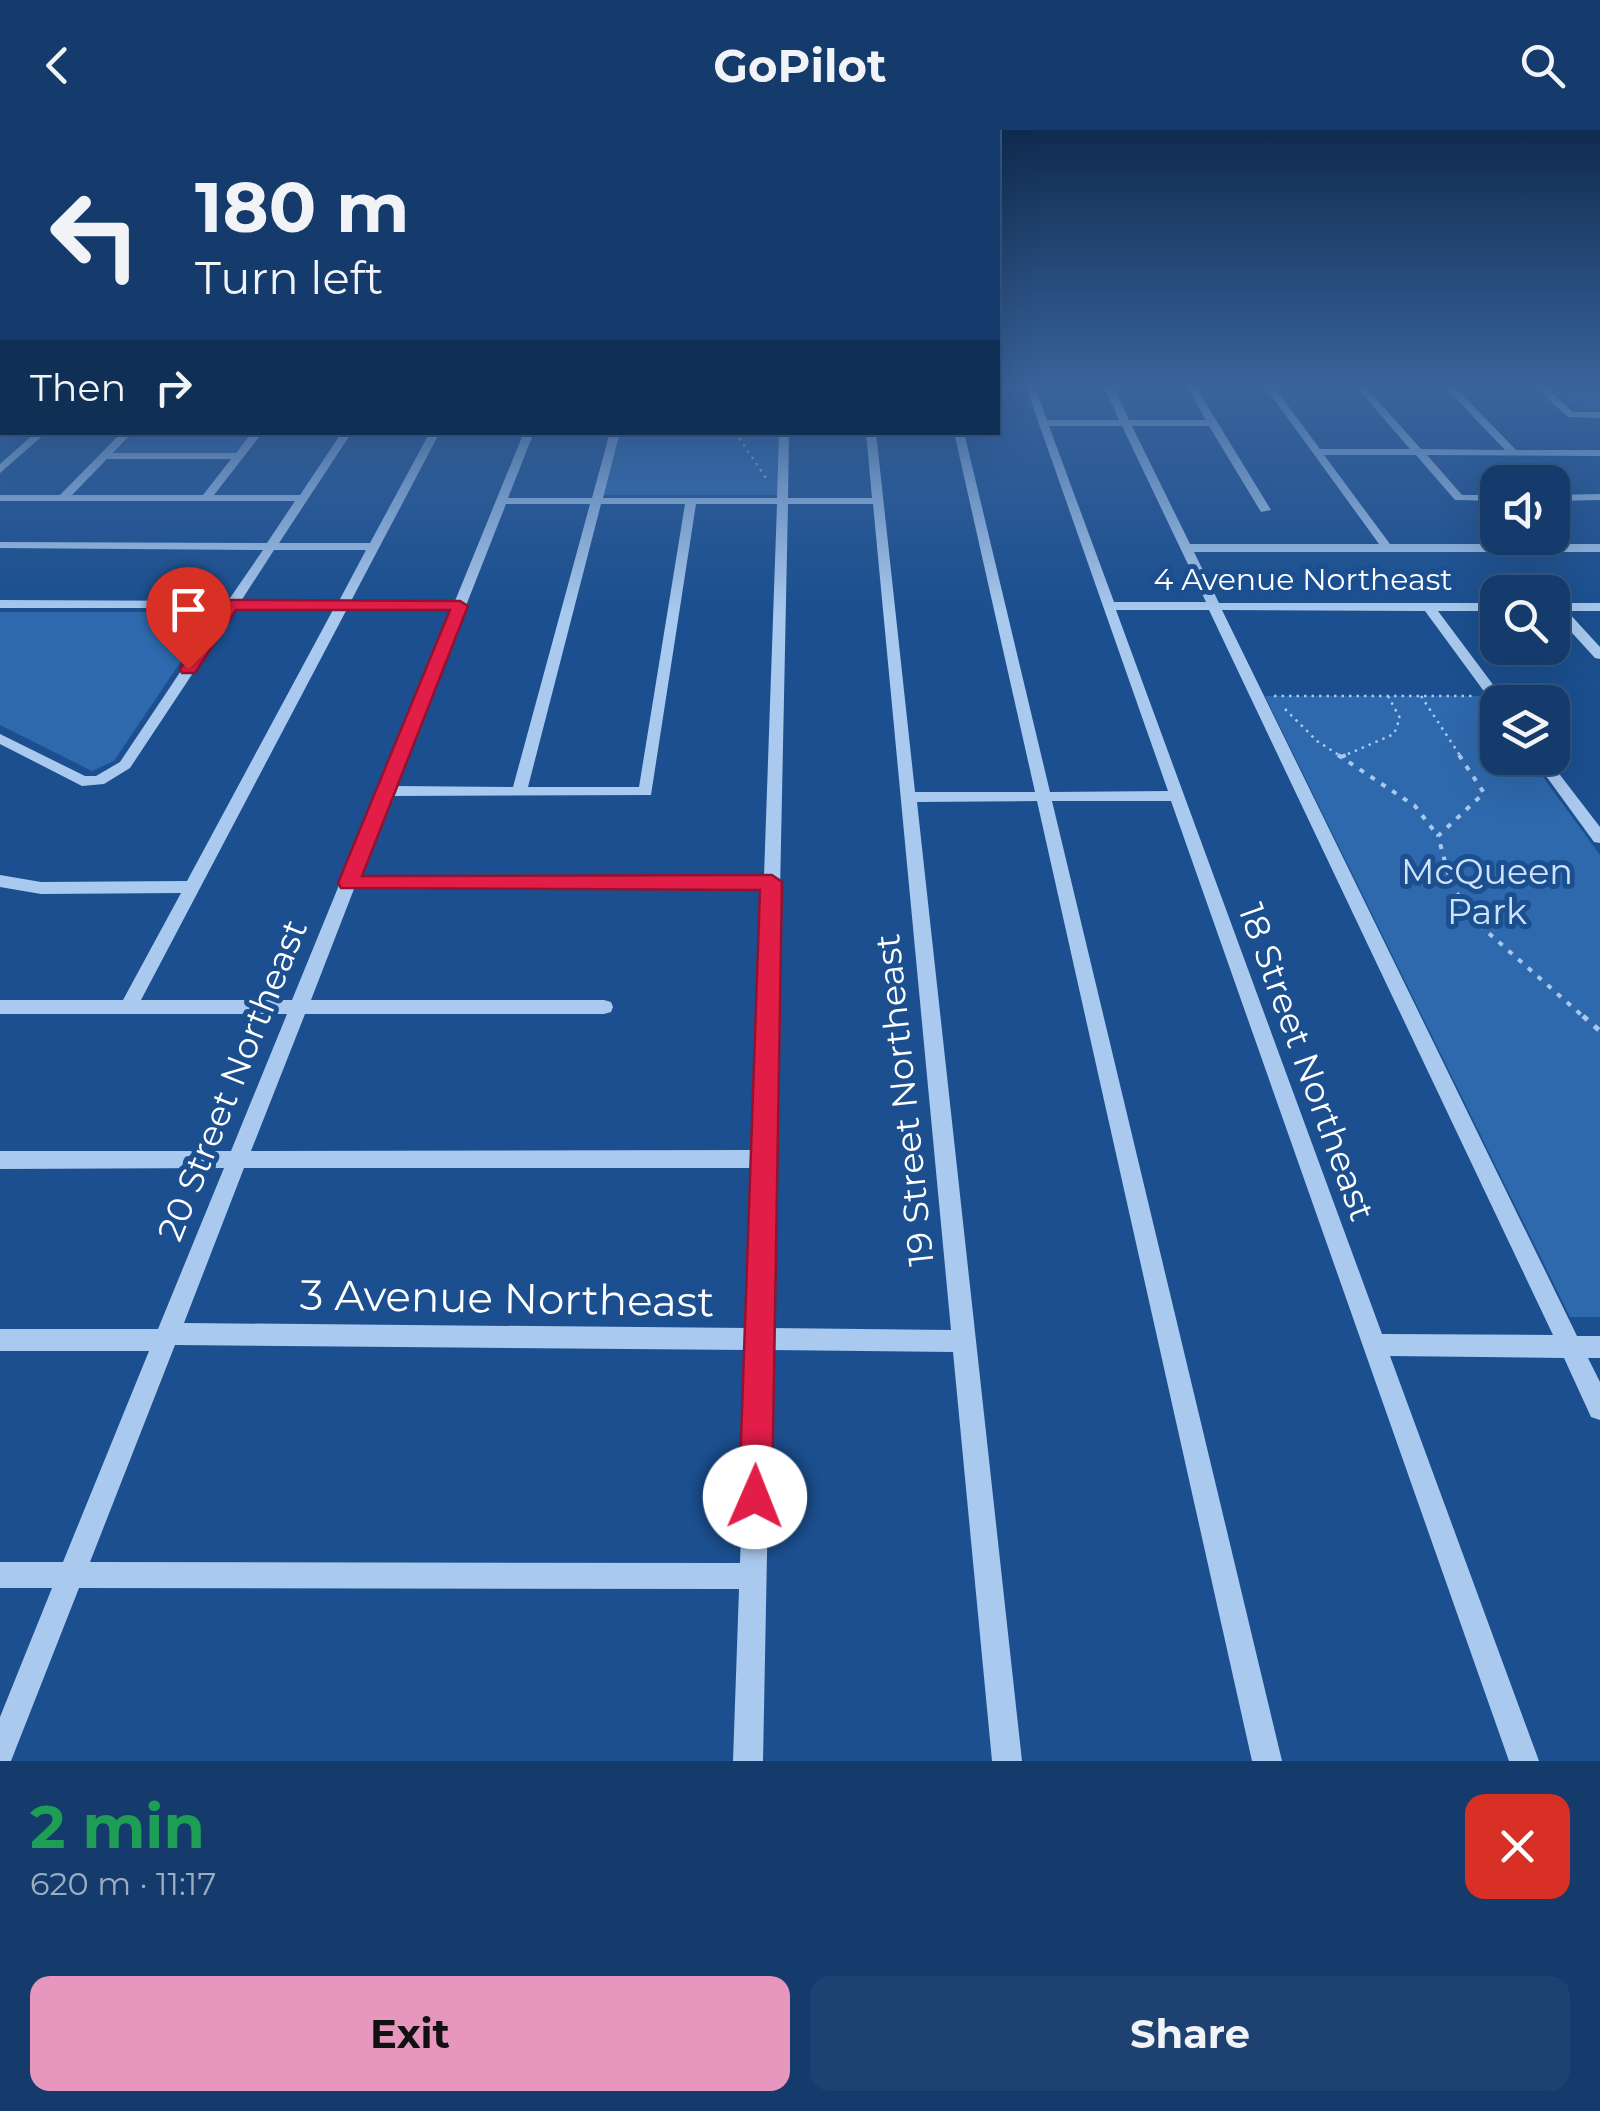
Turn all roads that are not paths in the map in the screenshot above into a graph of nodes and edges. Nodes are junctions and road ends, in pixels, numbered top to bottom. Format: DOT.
graph roads {
  1 [pos="100,460"];
  2 [pos="237,460"];
  3 [pos="328,460"];
  4 [pos="421,460"];
  5 [pos="519,460"];
  6 [pos="609,460"];
  7 [pos="781,460"];
  8 [pos="874,460"];
  9 [pos="965,460"];
  10 [pos="1056,460"];
  11 [pos="1144,460"];
  12 [pos="1235,460"];
  13 [pos="1323,460"];
  14 [pos="1426,460"];
  15 [pos="0,498"];
  16 [pos="63,498"];
  17 [pos="206,498"];
  18 [pos="303,498"];
  19 [pos="1480,498"];
  20 [pos="1570,498"];
  21 [pos="1600,498"];
  22 [pos="502,501"];
  23 [pos="598,501"];
  24 [pos="691,501"];
  25 [pos="776,501"];
  26 [pos="878,502"];
  27 [pos="1265,510"];
  28 [pos="0,546"];
  29 [pos="270,546"];
  30 [pos="374,546"];
  31 [pos="1186,548"];
  32 [pos="1387,548"];
  33 [pos="1600,548"];
  34 [pos="0,604"];
  35 [pos="231,605"];
  36 [pos="343,605"];
  37 [pos="460,606"];
  38 [pos="1109,606"];
  39 [pos="1214,606"];
  40 [pos="1429,607"];
  41 [pos="1480,607"];
  42 [pos="1570,607"];
  43 [pos="1600,607"];
  44 [pos="1570,623"];
  45 [pos="1600,655"];
  46 [pos="1487,685"];
  47 [pos="0,738"];
  48 [pos="1553,775"];
  49 [pos="386,791"];
  50 [pos="519,792"];
  51 [pos="1043,796"];
  52 [pos="1177,796"];
  53 [pos="908,797"];
  54 [pos="1600,838"];
  55 [pos="0,880"];
  56 [pos="772,882"];
  57 [pos="348,883"];
  58 [pos="191,888"];
  59 [pos="0,1006"];
  60 [pos="128,1006"];
  61 [pos="300,1007"];
  62 [pos="604,1007"];
  63 [pos="764,1159"];
  64 [pos="0,1160"];
  65 [pos="237,1162"];
  66 [pos="166,1337"];
  67 [pos="0,1340"];
  68 [pos="760,1340"];
  69 [pos="964,1341"];
  70 [pos="1374,1345"];
  71 [pos="1570,1346"];
  72 [pos="1600,1346"];
  73 [pos="1600,1408"];
  74 [pos="0,1574"];
  75 [pos="71,1574"];
  76 [pos="753,1576"];
  77 [pos="0,1753"];
  78 [pos="748,1761"];
  79 [pos="1007,1761"];
  80 [pos="1267,1761"];
  81 [pos="1524,1761"];
  1 -- 16 [label="street"];
  2 -- 17 [label="street"];
  3 -- 18 [label="street"];
  4 -- 30 [label="street"];
  5 -- 22 [label="street, 20 Street Northeast"];
  6 -- 23 [label="street"];
  7 -- 25 [label="street"];
  8 -- 26 [label="street, 19 Street Northeast"];
  9 -- 51 [label="street"];
  10 -- 38 [label="street, 18 Street Northeast"];
  11 -- 31 [label="street"];
  12 -- 27 [label="street"];
  13 -- 32 [label="street"];
  14 -- 19 [label="street"];
  15 -- 16 [label="street"];
  16 -- 17 [label="street"];
  17 -- 18 [label="street"];
  18 -- 29 [label="street"];
  20 -- 21 [label="street"];
  22 -- 23 [label="street"];
  22 -- 37 [label="street, 20 Street Northeast"];
  23 -- 24 [label="street"];
  23 -- 50 [label="street"];
  24 -- 25 [label="street"];
  24 -- 50 [label="street"];
  25 -- 26 [label="street"];
  25 -- 56 [label="street"];
  26 -- 53 [label="street, 19 Street Northeast"];
  28 -- 29 [label="street"];
  29 -- 30 [label="street"];
  29 -- 35 [label="street"];
  30 -- 36 [label="street"];
  31 -- 32 [label="street"];
  31 -- 39 [label="street"];
  32 -- 33 [label="street"];
  34 -- 35 [label="street"];
  35 -- 36 [label="street"];
  35 -- 47 [label="street"];
  36 -- 37 [label="street"];
  36 -- 58 [label="street"];
  37 -- 49 [label="street, 20 Street Northeast"];
  38 -- 39 [label="street, 4 Avenue Northeast"];
  38 -- 52 [label="street, 18 Street Northeast"];
  39 -- 40 [label="street, 4 Avenue Northeast"];
  39 -- 71 [label="street"];
  40 -- 41 [label="street, 4 Avenue Northeast"];
  40 -- 46 [label="street"];
  42 -- 43 [label="street"];
  44 -- 45 [label="street"];
  48 -- 54 [label="street"];
  49 -- 50 [label="street"];
  49 -- 57 [label="street, 20 Street Northeast"];
  51 -- 52 [label="street"];
  51 -- 53 [label="street"];
  51 -- 80 [label="street"];
  52 -- 70 [label="street, 18 Street Northeast"];
  53 -- 69 [label="street, 19 Street Northeast"];
  55 -- 58 [label="street"];
  56 -- 57 [label="street"];
  56 -- 63 [label="street"];
  57 -- 61 [label="street, 20 Street Northeast"];
  58 -- 60 [label="street"];
  59 -- 60 [label="street"];
  60 -- 61 [label="street"];
  61 -- 62 [label="street"];
  61 -- 65 [label="street, 20 Street Northeast"];
  63 -- 65 [label="street"];
  63 -- 68 [label="street"];
  64 -- 65 [label="street"];
  65 -- 66 [label="street, 20 Street Northeast"];
  66 -- 67 [label="street, 3 Avenue Northeast"];
  66 -- 68 [label="street, 3 Avenue Northeast"];
  66 -- 75 [label="street, 20 Street Northeast"];
  68 -- 69 [label="street, 3 Avenue Northeast"];
  68 -- 76 [label="street"];
  69 -- 79 [label="street, 19 Street Northeast"];
  70 -- 71 [label="street"];
  70 -- 81 [label="street, 18 Street Northeast"];
  71 -- 72 [label="street"];
  71 -- 73 [label="street"];
  74 -- 75 [label="street"];
  75 -- 76 [label="street"];
  75 -- 77 [label="street, 20 Street Northeast"];
  76 -- 78 [label="street"];
}
